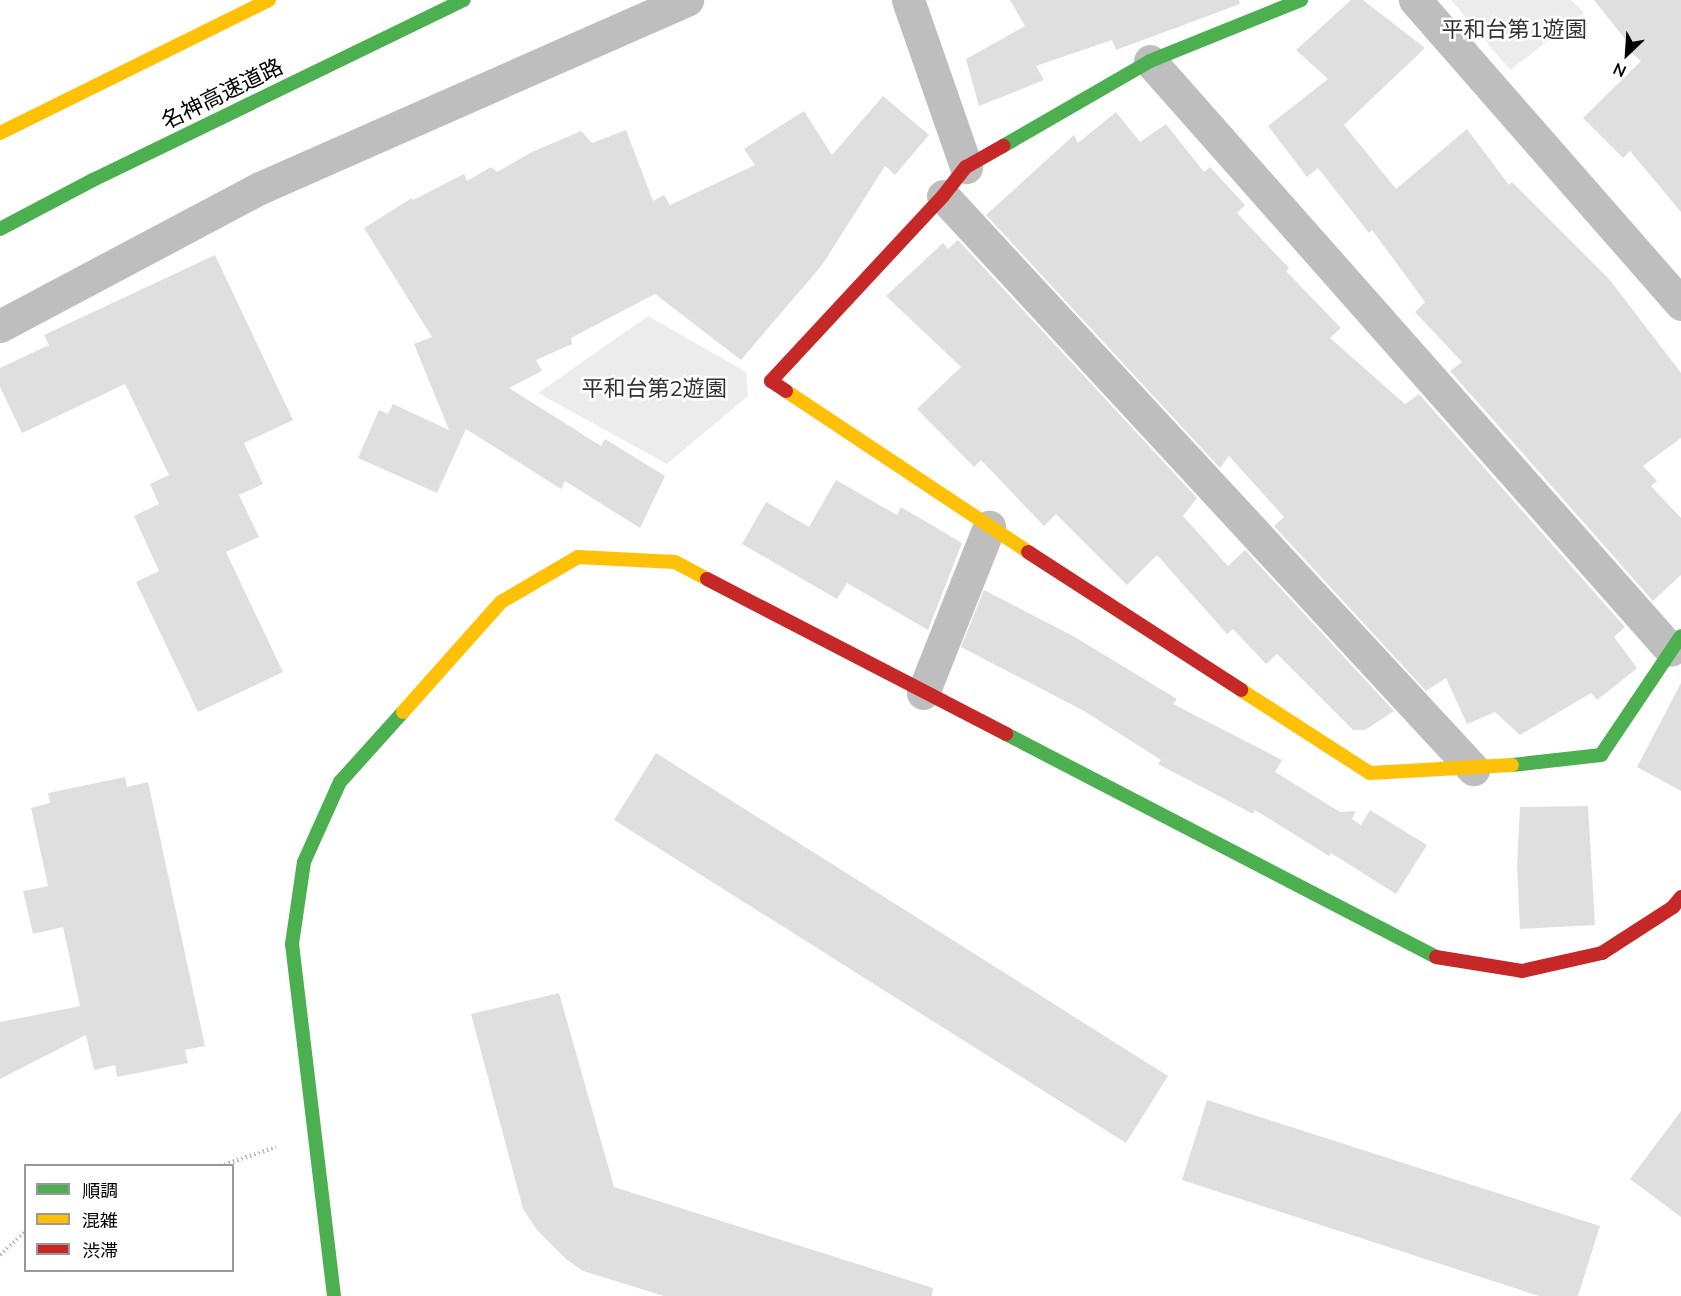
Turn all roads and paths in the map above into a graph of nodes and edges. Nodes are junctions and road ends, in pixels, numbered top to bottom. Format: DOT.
graph roads {
  1 [pos="269,0"];
  2 [pos="464,0"];
  3 [pos="687,0"];
  4 [pos="908,0"];
  5 [pos="1301,0"];
  6 [pos="1415,0"];
  7 [pos="1150,61"];
  8 [pos="0,133"];
  9 [pos="966,167"];
  10 [pos="943,196"];
  11 [pos="0,229"];
  12 [pos="1681,304"];
  13 [pos="0,326"];
  14 [pos="989,527"];
  15 [pos="1676,643"];
  16 [pos="922,693"];
  17 [pos="1473,769"];
  18 [pos="1681,897"];
  19 [pos="276,1147"];
  20 [pos="226,1164"];
  21 [pos="24,1233"];
  22 [pos="0,1255"];
  23 [pos="334,1296"];
  1 -- 8 [label="main road"];
  2 -- 11 [label="main road, 名神高速道路"];
  3 -- 13 [label="street"];
  4 -- 9 [label="street"];
  5 -- 7 [label="main road"];
  6 -- 12 [label="street"];
  7 -- 9 [label="main road"];
  7 -- 15 [label="street"];
  9 -- 10 [label="main road"];
  10 -- 14 [label="main road"];
  10 -- 17 [label="street"];
  14 -- 16 [label="street"];
  14 -- 17 [label="main road"];
  15 -- 17 [label="main road"];
  16 -- 18 [label="main road"];
  16 -- 23 [label="main road"];
  19 -- 20 [label="path"];
  21 -- 22 [label="path"];
}
